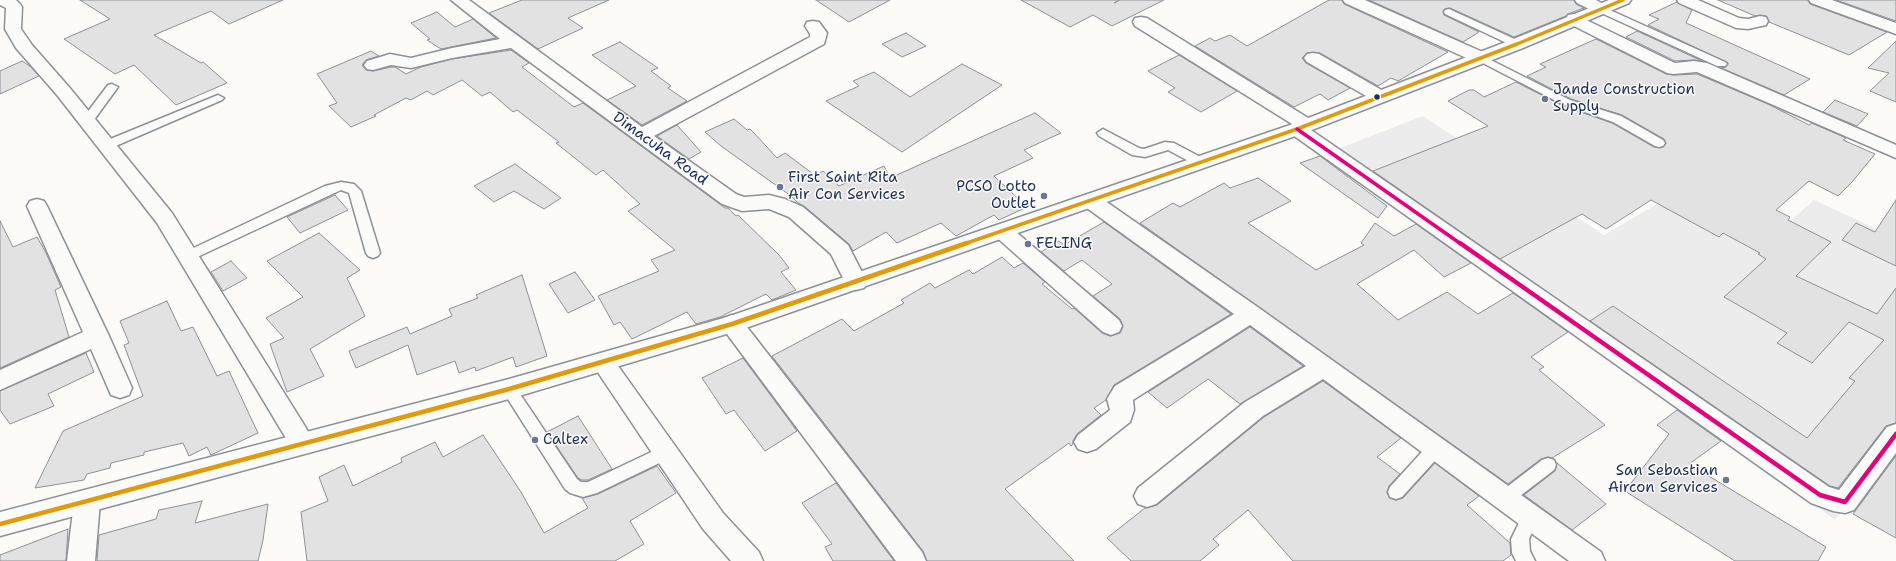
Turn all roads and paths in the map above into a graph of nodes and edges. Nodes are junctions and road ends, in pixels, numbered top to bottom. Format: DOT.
graph roads {
  1 [pos="3,0"];
  2 [pos="1351,0"];
  3 [pos="1623,0"];
  4 [pos="1685,0"];
  5 [pos="1817,0"];
  6 [pos="468,2"];
  7 [pos="1586,9"];
  8 [pos="1449,12"];
  9 [pos="1760,21"];
  10 [pos="1141,22"];
  11 [pos="813,26"];
  12 [pos="1896,29"];
  13 [pos="514,42"];
  14 [pos="1517,44"];
  15 [pos="1479,57"];
  16 [pos="1313,58"];
  17 [pos="1721,64"];
  18 [pos="373,65"];
  19 [pos="112,87"];
  20 [pos="1378,96"];
  21 [pos="218,98"];
  22 [pos="87,121"];
  23 [pos="1301,127"];
  24 [pos="1103,132"];
  25 [pos="641,135"];
  26 [pos="1659,143"];
  27 [pos="107,146"];
  28 [pos="1896,152"];
  29 [pos="1202,163"];
  30 [pos="1091,201"];
  31 [pos="37,206"];
  32 [pos="1002,231"];
  33 [pos="373,253"];
  34 [pos="188,256"];
  35 [pos="856,282"];
  36 [pos="1251,314"];
  37 [pos="732,324"];
  38 [pos="1111,326"];
  39 [pos="97,336"];
  40 [pos="603,362"];
  41 [pos="1324,367"];
  42 [pos="0,381"];
  43 [pos="120,388"];
  44 [pos="509,390"];
  45 [pos="1896,434"];
  46 [pos="1087,442"];
  47 [pos="302,444"];
  48 [pos="1436,448"];
  49 [pos="666,452"];
  50 [pos="1548,465"];
  51 [pos="1396,492"];
  52 [pos="1147,496"];
  53 [pos="1505,498"];
  54 [pos="87,502"];
  55 [pos="1531,516"];
  56 [pos="0,524"];
  57 [pos="81,561"];
  58 [pos="749,561"];
  59 [pos="912,561"];
  60 [pos="1526,561"];
  61 [pos="1591,561"];
  1 -- 22 [label="street"];
  2 -- 15 [label="street"];
  3 -- 7 [label="street"];
  4 -- 9 [label="street"];
  5 -- 12 [label="street"];
  6 -- 13 [label="street, Dimacuha Road"];
  7 -- 14 [label="street"];
  7 -- 17 [label="lane"];
  7 -- 28 [label="street"];
  8 -- 14 [label="lane"];
  10 -- 23 [label="street"];
  11 -- 25 [label="street"];
  13 -- 18 [label="street"];
  13 -- 25 [label="street, Dimacuha Road"];
  14 -- 15 [label="street"];
  15 -- 20 [label="street"];
  15 -- 26 [label="lane"];
  16 -- 20 [label="street"];
  19 -- 22 [label="lane"];
  20 -- 23 [label="street"];
  21 -- 27 [label="lane"];
  22 -- 27 [label="street"];
  23 -- 29 [label="street"];
  23 -- 45 [label="street"];
  24 -- 29 [label="lane"];
  25 -- 35 [label="street, Dimacuha Road"];
  27 -- 34 [label="street"];
  29 -- 30 [label="street"];
  30 -- 32 [label="street"];
  30 -- 36 [label="street"];
  31 -- 39 [label="street"];
  32 -- 35 [label="street"];
  32 -- 38 [label="street"];
  33 -- 34 [label="lane"];
  34 -- 47 [label="street"];
  35 -- 37 [label="street"];
  36 -- 41 [label="street"];
  36 -- 46 [label="street"];
  37 -- 40 [label="street"];
  37 -- 59 [label="street"];
  39 -- 42 [label="street"];
  39 -- 43 [label="street"];
  40 -- 44 [label="street"];
  40 -- 49 [label="street"];
  41 -- 48 [label="street"];
  41 -- 52 [label="street"];
  44 -- 47 [label="street"];
  44 -- 49 [label="lane"];
  47 -- 54 [label="street"];
  48 -- 51 [label="lane"];
  48 -- 53 [label="street"];
  49 -- 58 [label="street"];
  50 -- 53 [label="lane"];
  53 -- 55 [label="street"];
  54 -- 56 [label="street"];
  54 -- 57 [label="street"];
  55 -- 60 [label="lane"];
  55 -- 61 [label="street"];
}
